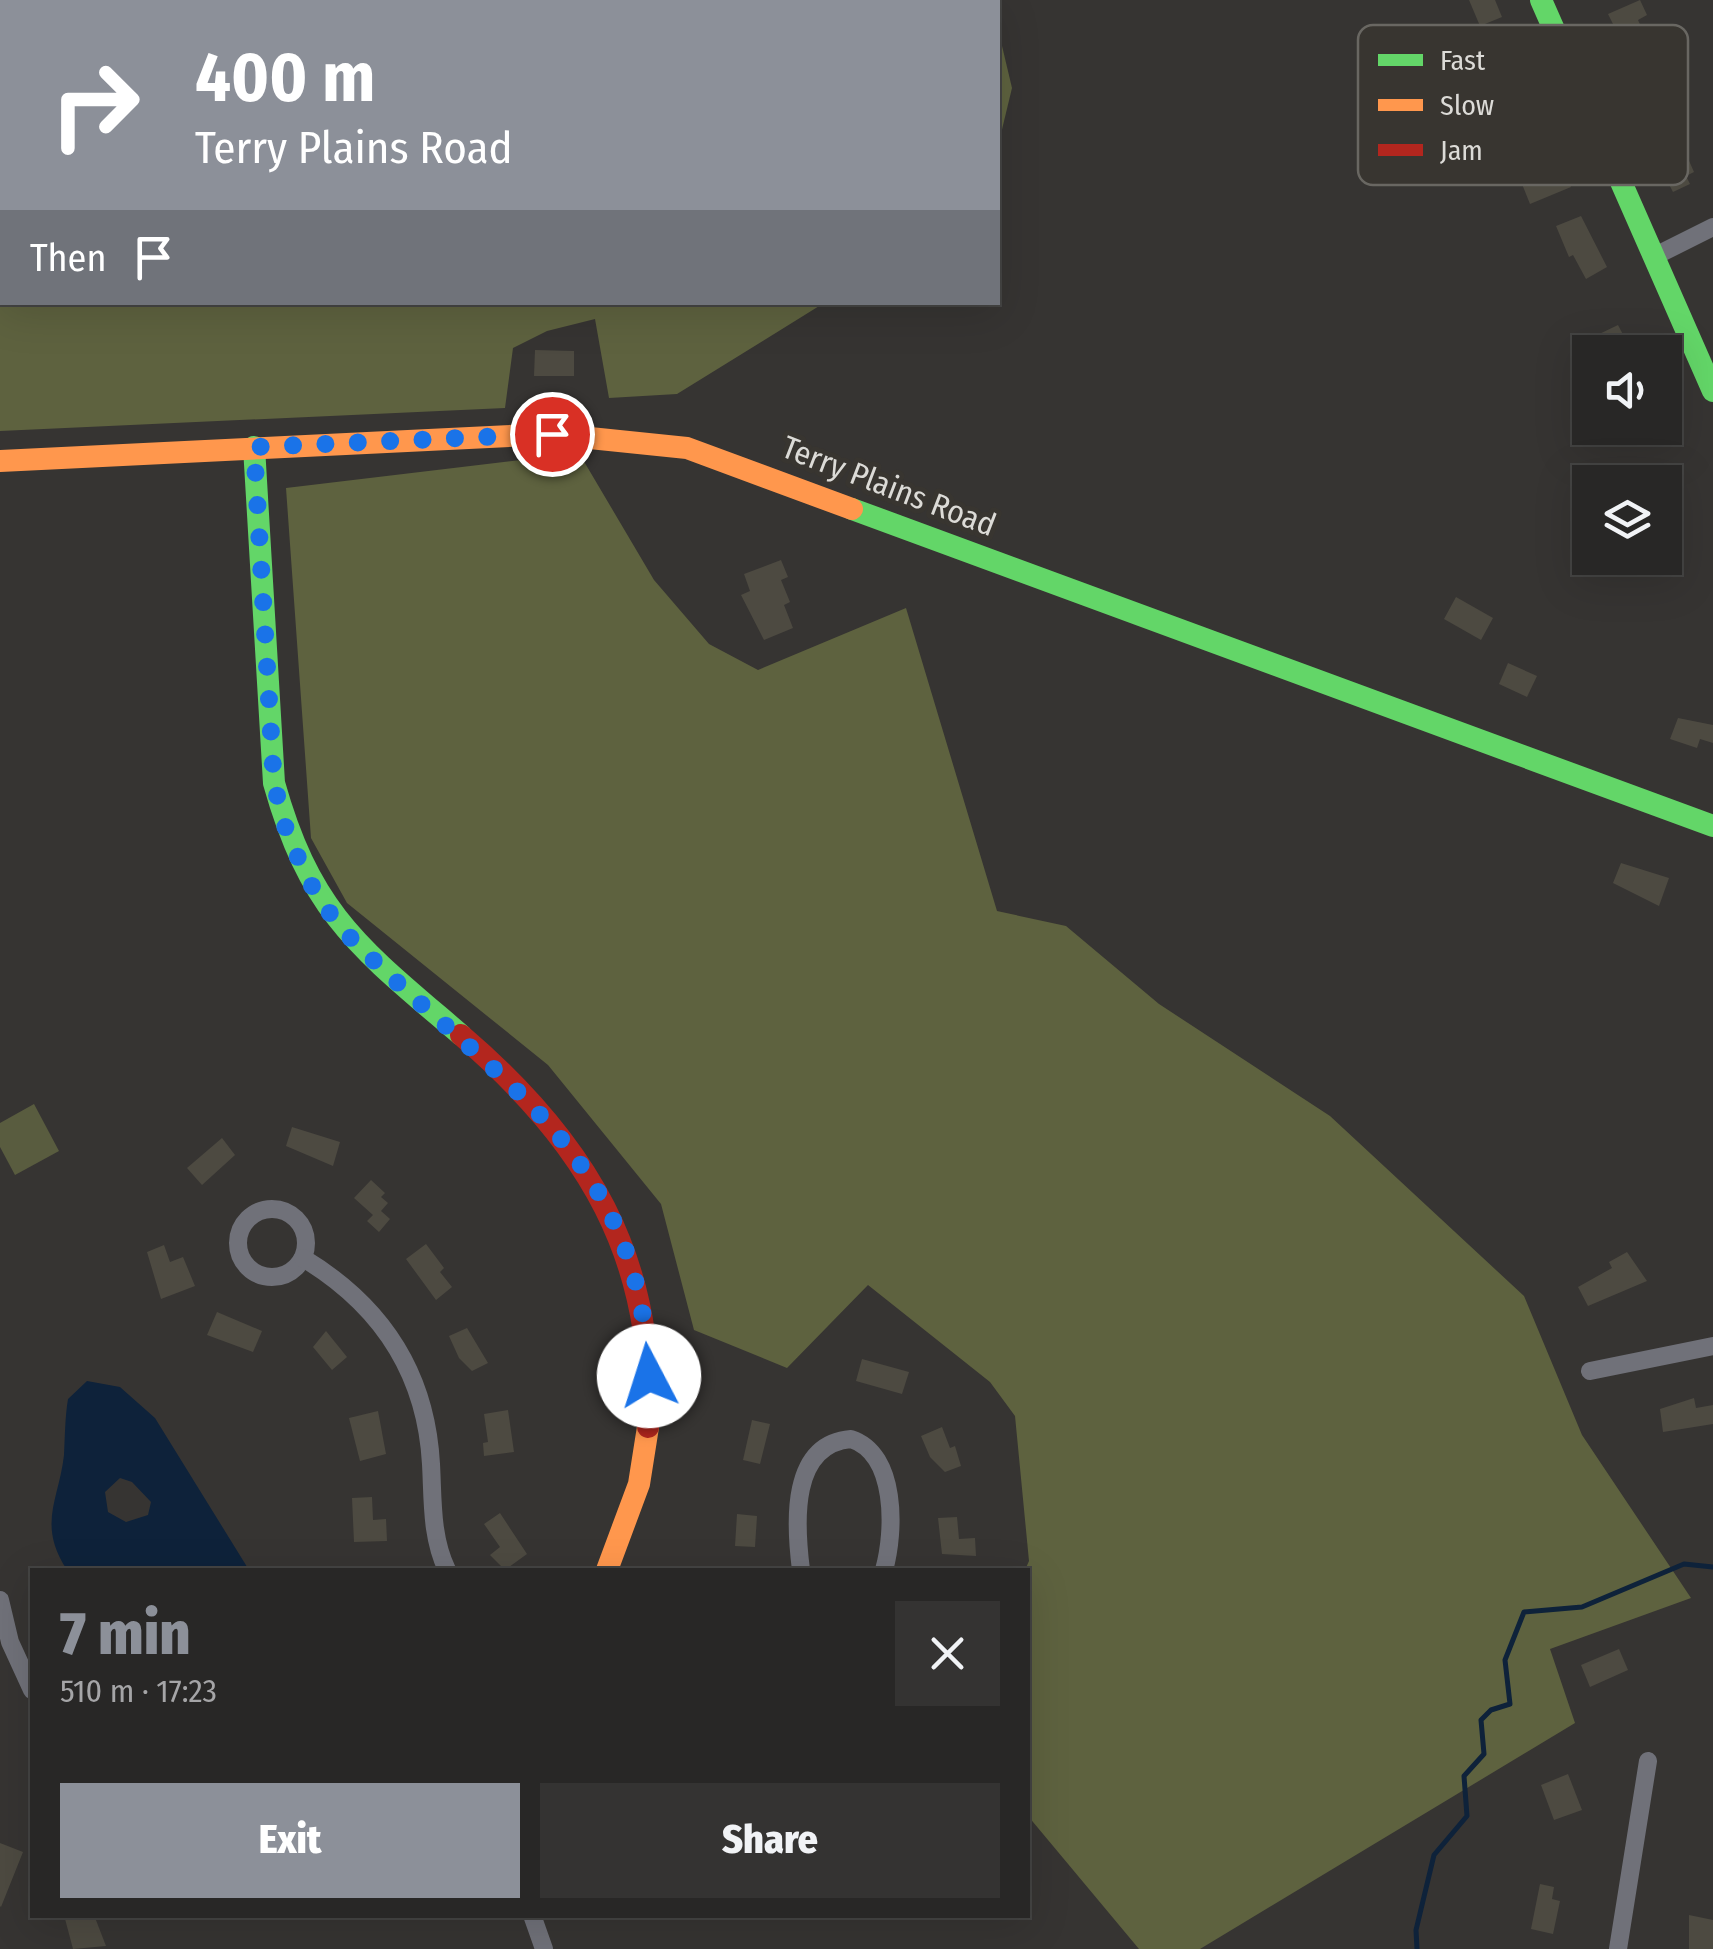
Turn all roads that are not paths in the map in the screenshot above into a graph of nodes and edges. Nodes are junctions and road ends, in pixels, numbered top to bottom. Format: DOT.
graph roads {
  1 [pos="1540,0"];
  2 [pos="1551,25"];
  3 [pos="1623,185"];
  4 [pos="1713,227"];
  5 [pos="1655,256"];
  6 [pos="1713,391"];
  7 [pos="254,447"];
  8 [pos="0,461"];
  9 [pos="1713,826"];
  10 [pos="303,1258"];
  11 [pos="1713,1346"];
  12 [pos="1590,1371"];
  13 [pos="446,1568"];
  14 [pos="608,1568"];
  15 [pos="801,1568"];
  16 [pos="885,1568"];
  17 [pos="0,1600"];
  18 [pos="5,1643"];
  19 [pos="30,1687"];
  20 [pos="1648,1762"];
  21 [pos="533,1918"];
  22 [pos="544,1949"];
  23 [pos="1618,1949"];
  1 -- 2 [label="street"];
  3 -- 5 [label="street"];
  4 -- 5 [label="street"];
  5 -- 6 [label="street"];
  7 -- 8 [label="street, Terry Plains Road"];
  7 -- 9 [label="street, Terry Plains Road"];
  7 -- 14 [label="street"];
  10 -- 13 [label="street"];
  11 -- 12 [label="street"];
  15 -- 16 [label="street"];
  17 -- 18 [label="street"];
  18 -- 19 [label="street"];
  20 -- 23 [label="street"];
  21 -- 22 [label="street"];
}
